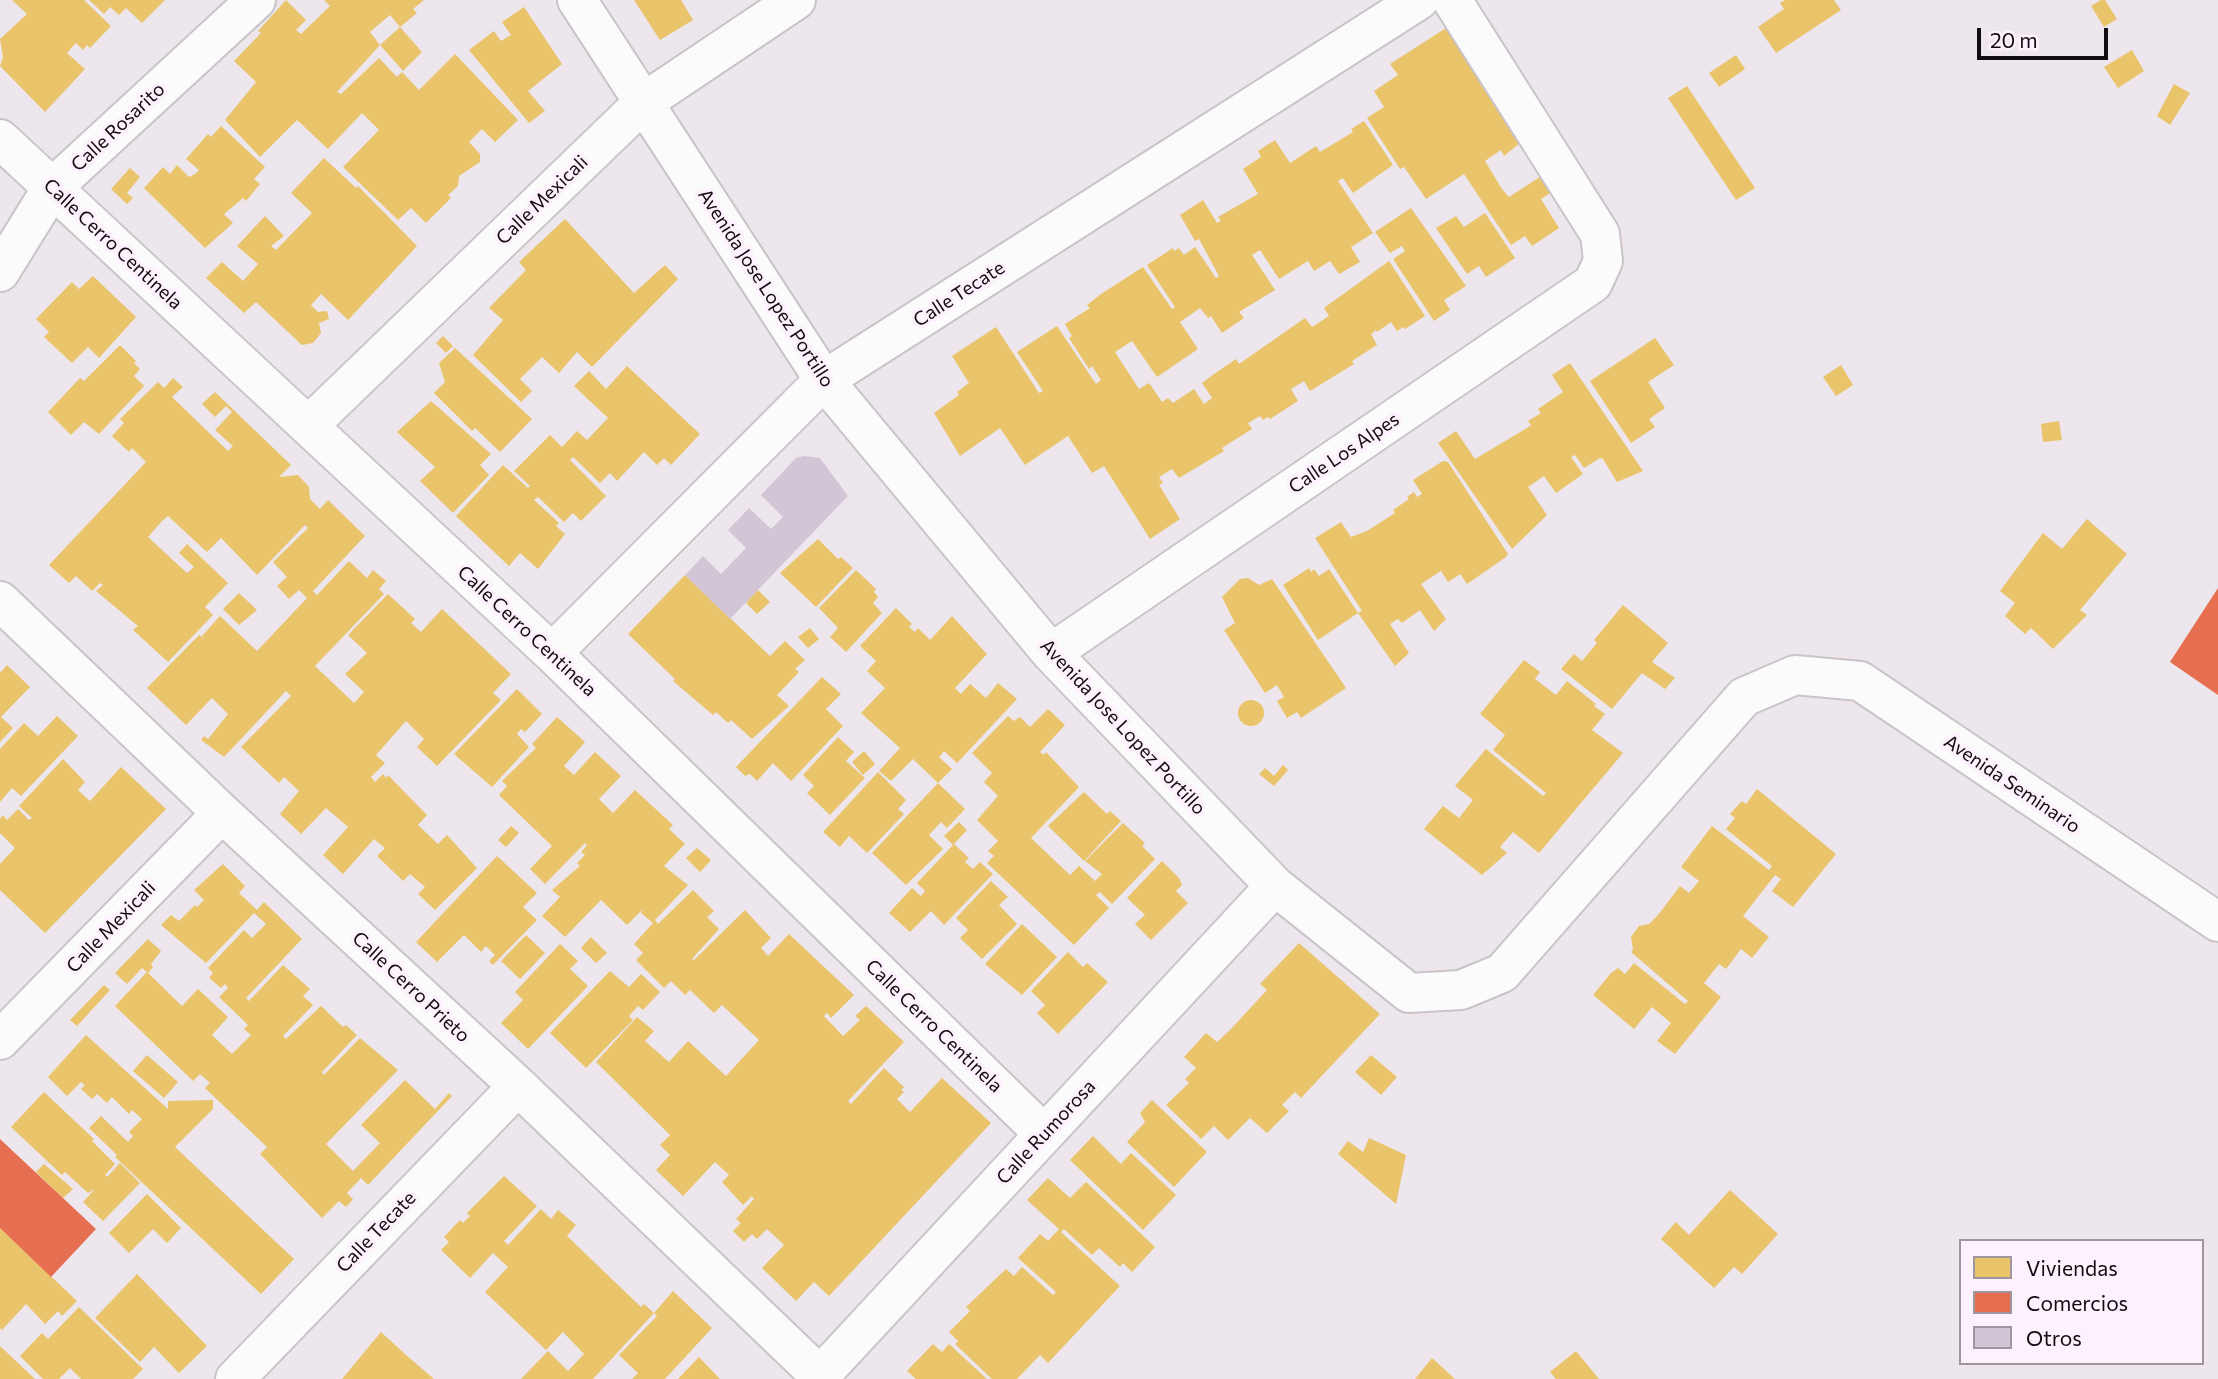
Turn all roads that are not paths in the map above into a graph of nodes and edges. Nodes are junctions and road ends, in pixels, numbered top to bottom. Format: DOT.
graph roads {
  1 [pos="256,0"];
  2 [pos="577,0"];
  3 [pos="796,0"];
  4 [pos="1419,0"];
  5 [pos="1452,0"];
  6 [pos="645,102"];
  7 [pos="0,139"];
  8 [pos="52,188"];
  9 [pos="0,272"];
  10 [pos="824,380"];
  11 [pos="308,426"];
  12 [pos="0,601"];
  13 [pos="552,653"];
  14 [pos="1051,653"];
  15 [pos="1795,675"];
  16 [pos="222,813"];
  17 [pos="1275,886"];
  18 [pos="2218,922"];
  19 [pos="0,1040"];
  20 [pos="518,1086"];
  21 [pos="1044,1134"];
  22 [pos="818,1378"];
  23 [pos="234,1379"];
  1 -- 8 [label="street, Calle Rosarito"];
  2 -- 6 [label="street, Avenida Jose Lopez Portillo"];
  3 -- 6 [label="street, Calle Mexicali"];
  4 -- 10 [label="street, Calle Tecate"];
  5 -- 14 [label="street, Calle Los Alpes"];
  6 -- 10 [label="street, Avenida Jose Lopez Portillo"];
  6 -- 11 [label="street, Calle Mexicali"];
  7 -- 8 [label="street, Calle Cerro Centinela"];
  8 -- 9 [label="street, Calle Rosarito"];
  8 -- 11 [label="street, Calle Cerro Centinela"];
  10 -- 13 [label="street, Calle Tecate"];
  10 -- 14 [label="street, Avenida Jose Lopez Portillo"];
  11 -- 13 [label="street, Calle Cerro Centinela"];
  12 -- 16 [label="street, Calle Cerro Prieto"];
  13 -- 21 [label="street, Calle Cerro Centinela"];
  14 -- 17 [label="street, Avenida Jose Lopez Portillo"];
  15 -- 17 [label="street, Avenida Jose Lopez Portillo"];
  15 -- 18 [label="street, Avenida Seminario"];
  16 -- 19 [label="street, Calle Mexicali"];
  16 -- 20 [label="street, Calle Cerro Prieto"];
  17 -- 21 [label="street, Calle Rumorosa"];
  20 -- 22 [label="street, Calle Cerro Prieto"];
  20 -- 23 [label="street, Calle Tecate"];
  21 -- 22 [label="street, Calle Rumorosa"];
}
